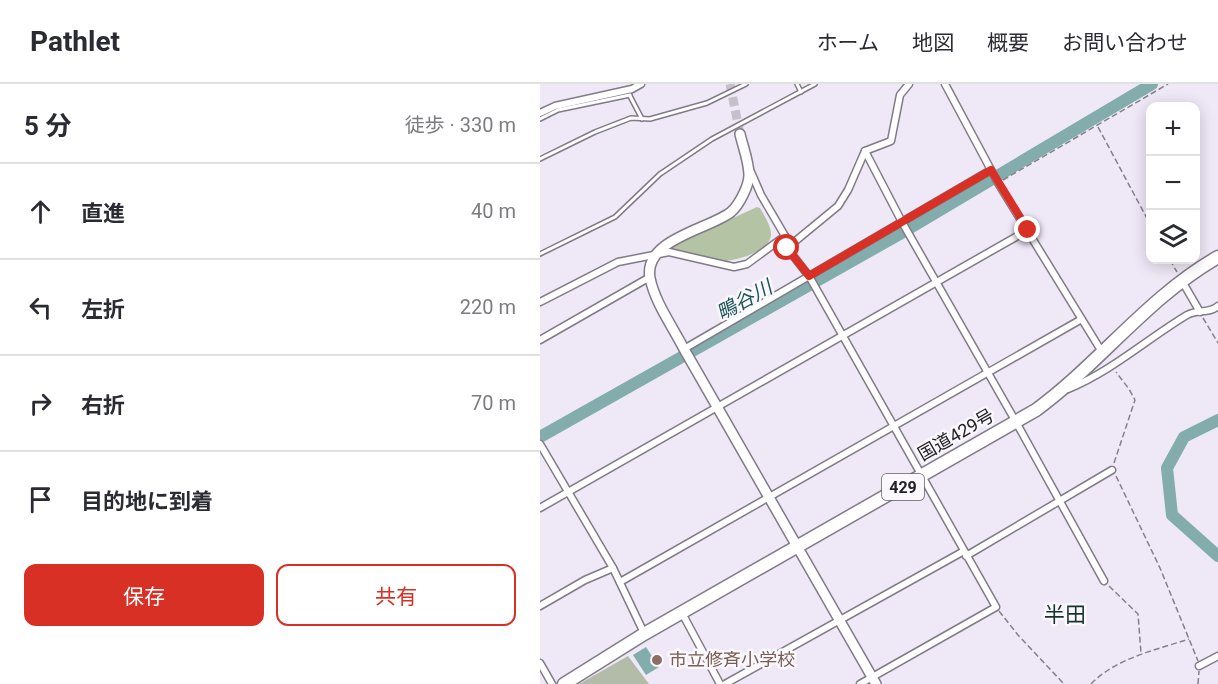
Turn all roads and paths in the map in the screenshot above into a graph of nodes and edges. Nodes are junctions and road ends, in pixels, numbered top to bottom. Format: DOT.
graph roads {
  1 [pos="640,84"];
  2 [pos="746,84"];
  3 [pos="798,84"];
  4 [pos="815,84"];
  5 [pos="909,84"];
  6 [pos="945,84"];
  7 [pos="1168,84"];
  8 [pos="801,92"];
  9 [pos="629,93"];
  10 [pos="540,113"];
  11 [pos="642,118"];
  12 [pos="540,119"];
  13 [pos="1098,126"];
  14 [pos="740,134"];
  15 [pos="865,150"];
  16 [pos="540,159"];
  17 [pos="747,163"];
  18 [pos="991,170"];
  19 [pos="998,183"];
  20 [pos="1146,216"];
  21 [pos="902,222"];
  22 [pos="1028,230"];
  23 [pos="785,236"];
  24 [pos="787,248"];
  25 [pos="658,253"];
  26 [pos="540,254"];
  27 [pos="1218,257"];
  28 [pos="1172,264"];
  29 [pos="809,276"];
  30 [pos="650,277"];
  31 [pos="1182,281"];
  32 [pos="936,282"];
  33 [pos="540,302"];
  34 [pos="1218,306"];
  35 [pos="1200,312"];
  36 [pos="1080,320"];
  37 [pos="842,336"];
  38 [pos="540,340"];
  39 [pos="1218,343"];
  40 [pos="684,349"];
  41 [pos="1102,352"];
  42 [pos="1112,367"];
  43 [pos="988,373"];
  44 [pos="1059,392"];
  45 [pos="718,407"];
  46 [pos="1016,422"];
  47 [pos="893,427"];
  48 [pos="540,444"];
  49 [pos="1113,470"];
  50 [pos="921,476"];
  51 [pos="568,492"];
  52 [pos="769,498"];
  53 [pos="1059,501"];
  54 [pos="540,508"];
  55 [pos="797,547"];
  56 [pos="965,553"];
  57 [pos="613,568"];
  58 [pos="1104,581"];
  59 [pos="620,582"];
  60 [pos="540,606"];
  61 [pos="996,607"];
  62 [pos="682,613"];
  63 [pos="839,621"];
  64 [pos="644,634"];
  65 [pos="1190,639"];
  66 [pos="1142,654"];
  67 [pos="1218,657"];
  68 [pos="540,663"];
  69 [pos="1199,666"];
  70 [pos="874,681"];
  71 [pos="552,684"];
  72 [pos="564,684"];
  73 [pos="720,684"];
  74 [pos="725,684"];
  75 [pos="860,684"];
  76 [pos="1064,684"];
  77 [pos="1091,684"];
  78 [pos="1198,684"];
  1 -- 9 [label="street"];
  2 -- 11 [label="lane"];
  3 -- 8 [label="lane"];
  4 -- 8 [label="lane"];
  5 -- 15 [label="street"];
  6 -- 18 [label="street"];
  7 -- 13 [label="path"];
  8 -- 26 [label="lane"];
  9 -- 10 [label="street"];
  9 -- 11 [label="lane"];
  9 -- 12 [label="lane"];
  11 -- 16 [label="lane"];
  13 -- 19 [label="path"];
  13 -- 20 [label="path"];
  14 -- 17 [label="street"];
  15 -- 21 [label="street"];
  15 -- 24 [label="street"];
  17 -- 23 [label="street"];
  17 -- 25 [label="street"];
  18 -- 19 [label="street"];
  18 -- 21 [label="street"];
  19 -- 22 [label="street"];
  21 -- 29 [label="street"];
  21 -- 32 [label="street"];
  22 -- 32 [label="street"];
  22 -- 36 [label="street"];
  23 -- 24 [label="street"];
  23 -- 25 [label="street"];
  24 -- 29 [label="street"];
  25 -- 30 [label="street"];
  25 -- 33 [label="street"];
  27 -- 31 [label="highway, 国道429号 / 429"];
  28 -- 31 [label="path"];
  29 -- 37 [label="street"];
  29 -- 40 [label="street"];
  30 -- 38 [label="street"];
  30 -- 40 [label="street"];
  31 -- 35 [label="street"];
  31 -- 41 [label="highway, 国道429号 / 429"];
  32 -- 37 [label="street"];
  32 -- 43 [label="street"];
  34 -- 35 [label="street"];
  35 -- 39 [label="path"];
  35 -- 42 [label="street"];
  36 -- 41 [label="street"];
  36 -- 43 [label="street"];
  37 -- 45 [label="street"];
  37 -- 47 [label="street"];
  40 -- 45 [label="street"];
  41 -- 44 [label="highway, 国道429号 / 429"];
  42 -- 44 [label="street"];
  42 -- 49 [label="path"];
  43 -- 46 [label="street"];
  43 -- 47 [label="street"];
  44 -- 46 [label="highway, 国道429号 / 429"];
  45 -- 51 [label="street"];
  45 -- 52 [label="street"];
  46 -- 50 [label="highway, 国道429号 / 429"];
  46 -- 53 [label="street"];
  47 -- 50 [label="street"];
  47 -- 52 [label="street"];
  48 -- 51 [label="street"];
  49 -- 53 [label="street"];
  49 -- 65 [label="path"];
  50 -- 55 [label="highway, 国道429号 / 429"];
  50 -- 56 [label="street"];
  51 -- 54 [label="street"];
  51 -- 57 [label="street"];
  52 -- 55 [label="street"];
  52 -- 59 [label="street"];
  53 -- 56 [label="street"];
  53 -- 58 [label="street"];
  55 -- 62 [label="highway, 国道429号 / 429"];
  55 -- 63 [label="street"];
  56 -- 61 [label="street"];
  56 -- 63 [label="street"];
  57 -- 59 [label="street"];
  57 -- 60 [label="street"];
  58 -- 66 [label="path"];
  59 -- 64 [label="street"];
  61 -- 70 [label="street"];
  61 -- 76 [label="path"];
  62 -- 64 [label="highway, 国道429号 / 429"];
  62 -- 73 [label="street"];
  63 -- 70 [label="street"];
  63 -- 74 [label="street"];
  64 -- 72 [label="highway, 国道429号 / 429"];
  65 -- 66 [label="path"];
  65 -- 69 [label="path"];
  66 -- 77 [label="path"];
  67 -- 69 [label="street"];
  68 -- 71 [label="street"];
  69 -- 78 [label="path"];
  70 -- 75 [label="street"];
}
